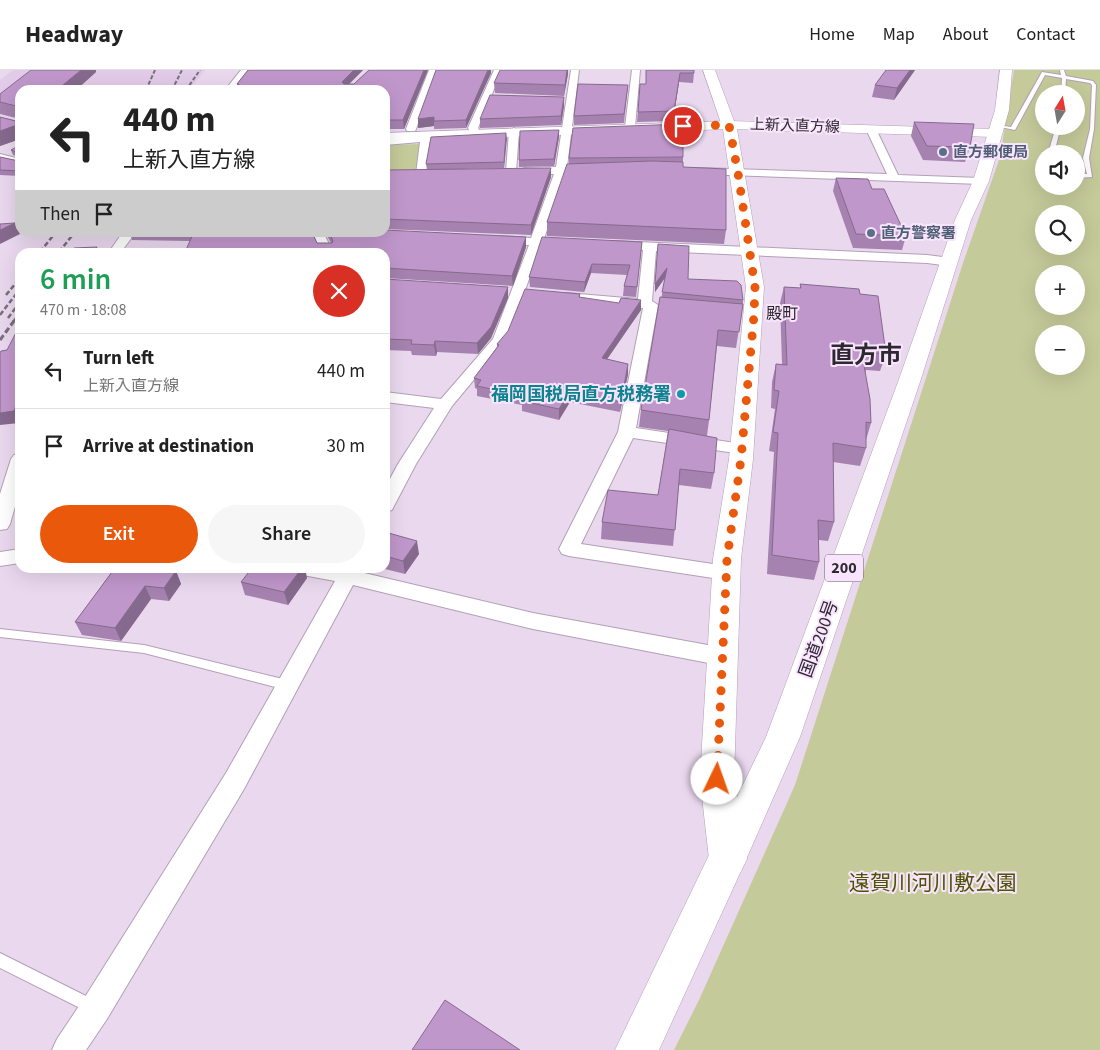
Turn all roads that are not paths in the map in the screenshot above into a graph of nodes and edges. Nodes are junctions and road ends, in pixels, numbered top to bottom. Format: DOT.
graph roads {
  1 [pos="245,70"];
  2 [pos="433,70"];
  3 [pos="498,70"];
  4 [pos="575,70"];
  5 [pos="636,70"];
  6 [pos="709,70"];
  7 [pos="1006,70"];
  8 [pos="1062,70"];
  9 [pos="1064,76"];
  10 [pos="234,85"];
  11 [pos="1064,85"];
  12 [pos="729,125"];
  13 [pos="630,128"];
  14 [pos="871,129"];
  15 [pos="411,130"];
  16 [pos="475,130"];
  17 [pos="568,130"];
  18 [pos="996,130"];
  19 [pos="390,131"];
  20 [pos="514,131"];
  21 [pos="390,137"];
  22 [pos="425,140"];
  23 [pos="390,142"];
  24 [pos="0,157"];
  25 [pos="15,161"];
  26 [pos="561,170"];
  27 [pos="606,170"];
  28 [pos="690,171"];
  29 [pos="498,172"];
  30 [pos="511,172"];
  31 [pos="738,173"];
  32 [pos="422,174"];
  33 [pos="1085,176"];
  34 [pos="894,178"];
  35 [pos="980,181"];
  36 [pos="126,237"];
  37 [pos="490,240"];
  38 [pos="536,243"];
  39 [pos="583,244"];
  40 [pos="602,245"];
  41 [pos="650,246"];
  42 [pos="118,248"];
  43 [pos="748,250"];
  44 [pos="950,262"];
  45 [pos="500,291"];
  46 [pos="524,293"];
  47 [pos="548,295"];
  48 [pos="654,305"];
  49 [pos="390,398"];
  50 [pos="445,404"];
  51 [pos="627,432"];
  52 [pos="742,450"];
  53 [pos="15,475"];
  54 [pos="390,496"];
  55 [pos="0,524"];
  56 [pos="15,557"];
  57 [pos="0,559"];
  58 [pos="349,573"];
  59 [pos="354,573"];
  60 [pos="726,573"];
  61 [pos="0,633"];
  62 [pos="724,658"];
  63 [pos="287,685"];
  64 [pos="728,859"];
  65 [pos="0,960"];
  66 [pos="96,1008"];
  67 [pos="68,1050"];
  68 [pos="637,1050"];
  1 -- 10 [label="street"];
  2 -- 15 [label="street"];
  3 -- 16 [label="street"];
  4 -- 17 [label="street"];
  5 -- 13 [label="street"];
  6 -- 12 [label="main road"];
  7 -- 18 [label="main road, 国道200号 / 200"];
  8 -- 9 [label="lane"];
  9 -- 11 [label="lane"];
  9 -- 18 [label="lane"];
  9 -- 33 [label="lane"];
  12 -- 13 [label="main road, 上新入直方線"];
  12 -- 14 [label="main road, 上新入直方線"];
  12 -- 31 [label="main road"];
  13 -- 17 [label="main road, 上新入直方線"];
  14 -- 18 [label="main road, 上新入直方線"];
  14 -- 34 [label="street"];
  15 -- 16 [label="street"];
  15 -- 19 [label="street"];
  16 -- 20 [label="main road, 上新入直方線"];
  16 -- 21 [label="main road, 上新入直方線"];
  16 -- 22 [label="street"];
  17 -- 20 [label="main road, 上新入直方線"];
  17 -- 26 [label="street"];
  18 -- 35 [label="main road, 国道200号 / 200"];
  20 -- 30 [label="street"];
  22 -- 23 [label="street"];
  22 -- 32 [label="street"];
  24 -- 25 [label="street"];
  26 -- 27 [label="street"];
  26 -- 30 [label="street"];
  26 -- 38 [label="street"];
  28 -- 31 [label="street"];
  29 -- 30 [label="street"];
  31 -- 34 [label="street"];
  31 -- 43 [label="main road"];
  34 -- 35 [label="street"];
  35 -- 44 [label="main road, 国道200号 / 200"];
  36 -- 42 [label="street"];
  37 -- 38 [label="street"];
  38 -- 39 [label="street"];
  38 -- 46 [label="street"];
  40 -- 41 [label="street"];
  41 -- 43 [label="street"];
  41 -- 48 [label="street"];
  43 -- 44 [label="street"];
  43 -- 52 [label="main road"];
  44 -- 64 [label="main road, 国道200号 / 200"];
  45 -- 46 [label="street"];
  46 -- 50 [label="street"];
  47 -- 48 [label="street"];
  48 -- 51 [label="street"];
  49 -- 50 [label="street"];
  50 -- 54 [label="street"];
  51 -- 52 [label="street"];
  51 -- 60 [label="street"];
  52 -- 60 [label="main road"];
  53 -- 55 [label="street"];
  56 -- 57 [label="street"];
  58 -- 63 [label="street"];
  59 -- 62 [label="street"];
  60 -- 62 [label="main road"];
  61 -- 63 [label="lane"];
  62 -- 64 [label="main road"];
  63 -- 66 [label="street"];
  64 -- 68 [label="main road, 国道200号 / 200"];
  65 -- 66 [label="lane"];
  66 -- 67 [label="street"];
}
